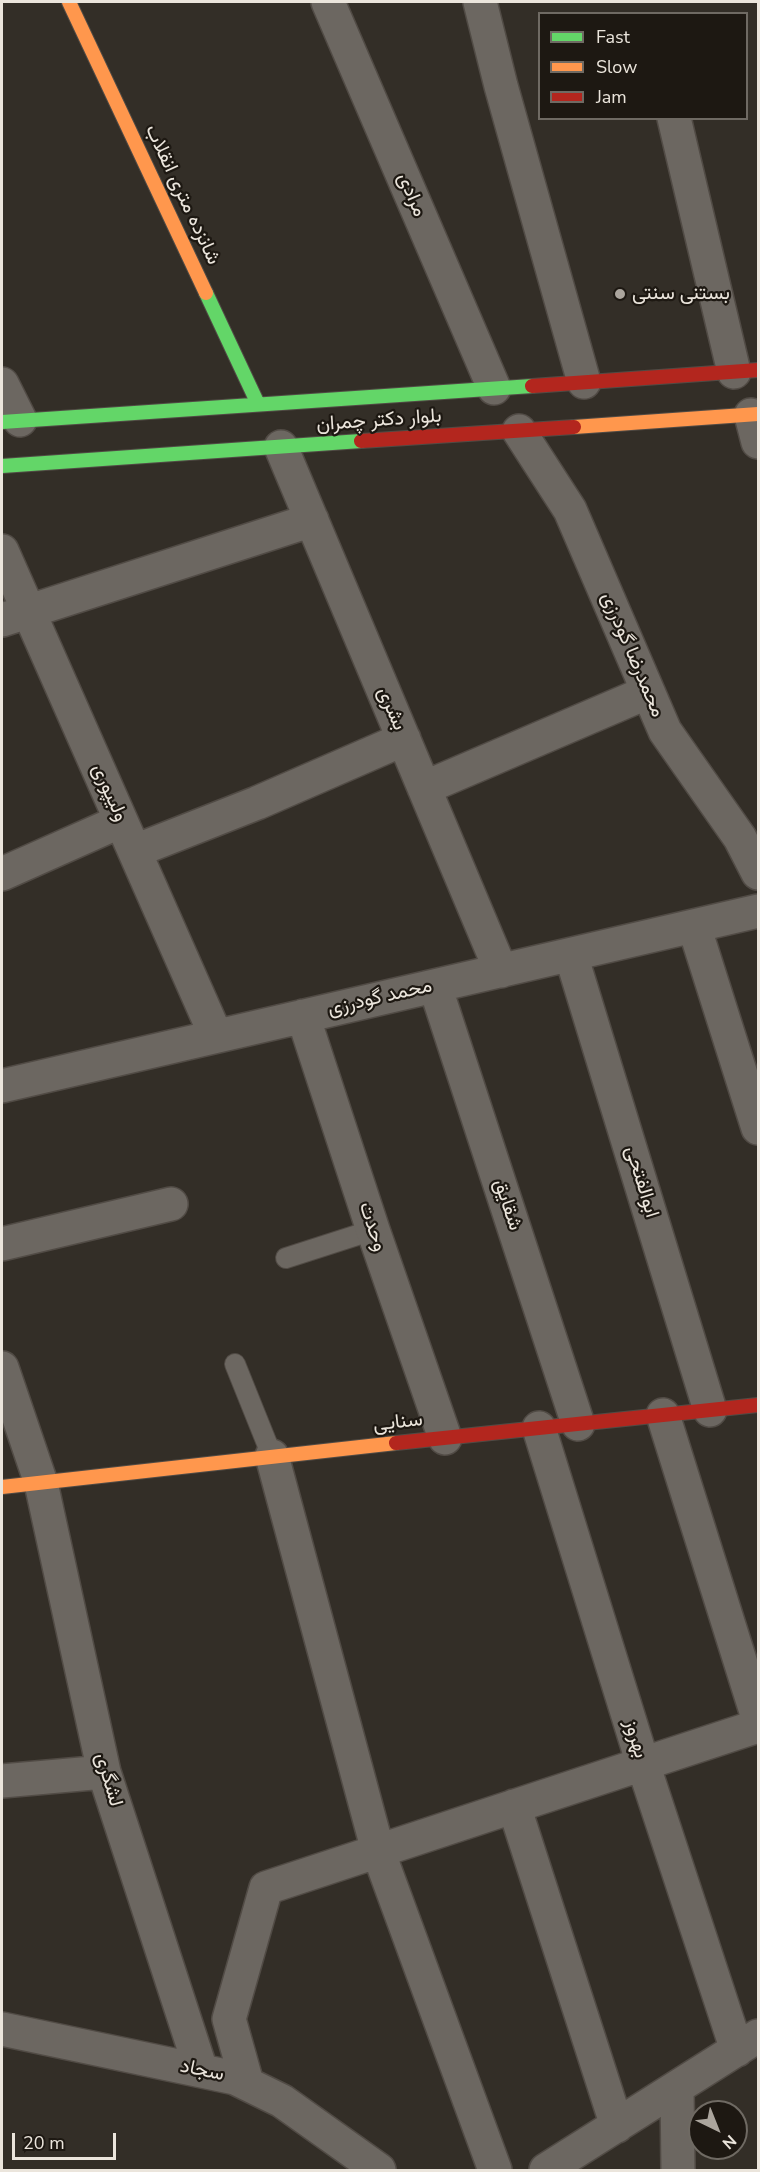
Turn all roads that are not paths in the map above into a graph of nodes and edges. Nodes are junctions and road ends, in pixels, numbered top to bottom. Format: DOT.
graph roads {
  1 [pos="69,2"];
  2 [pos="328,2"];
  3 [pos="484,2"];
  4 [pos="675,120"];
  5 [pos="746,371"];
  6 [pos="584,382"];
  7 [pos="2,384"];
  8 [pos="494,388"];
  9 [pos="258,404"];
  10 [pos="11,421"];
  11 [pos="756,424"];
  12 [pos="519,431"];
  13 [pos="281,447"];
  14 [pos="2,466"];
  15 [pos="312,520"];
  16 [pos="2,551"];
  17 [pos="15,615"];
  18 [pos="648,692"];
  19 [pos="404,739"];
  20 [pos="424,788"];
  21 [pos="122,821"];
  22 [pos="135,851"];
  23 [pos="759,873"];
  24 [pos="2,874"];
  25 [pos="759,911"];
  26 [pos="694,926"];
  27 [pos="571,955"];
  28 [pos="501,971"];
  29 [pos="435,986"];
  30 [pos="303,1016"];
  31 [pos="216,1036"];
  32 [pos="2,1086"];
  33 [pos="759,1128"];
  34 [pos="171,1203"];
  35 [pos="373,1230"];
  36 [pos="2,1244"];
  37 [pos="286,1258"];
  38 [pos="236,1364"];
  39 [pos="2,1368"];
  40 [pos="759,1405"];
  41 [pos="710,1410"];
  42 [pos="663,1415"];
  43 [pos="578,1424"];
  44 [pos="539,1428"];
  45 [pos="445,1438"];
  46 [pos="272,1456"];
  47 [pos="41,1483"];
  48 [pos="2,1487"];
  49 [pos="759,1718"];
  50 [pos="759,1726"];
  51 [pos="643,1764"];
  52 [pos="104,1772"];
  53 [pos="2,1781"];
  54 [pos="514,1806"];
  55 [pos="378,1851"];
  56 [pos="2,2029"];
  57 [pos="748,2043"];
  58 [pos="201,2070"];
  59 [pos="247,2083"];
  60 [pos="677,2088"];
  61 [pos="617,2126"];
  62 [pos="368,2167"];
  63 [pos="495,2170"];
  64 [pos="546,2170"];
  65 [pos="678,2170"];
  1 -- 9 [label="main road, شانزده متری انقلاب"];
  2 -- 8 [label="street, مرادی"];
  3 -- 6 [label="street"];
  4 -- 5 [label="street"];
  5 -- 6 [label="main road, بلوار دکتر چمران"];
  6 -- 8 [label="main road, بلوار دکتر چمران"];
  7 -- 10 [label="street"];
  8 -- 9 [label="main road, بلوار دکتر چمران"];
  9 -- 10 [label="main road, بلوار دکتر چمران"];
  11 -- 12 [label="main road, بلوار دکتر چمران"];
  12 -- 13 [label="main road, بلوار دکتر چمران"];
  12 -- 18 [label="street, محمدرضا گودرزی"];
  13 -- 14 [label="main road, بلوار دکتر چمران"];
  13 -- 15 [label="street, بشری"];
  15 -- 17 [label="street"];
  15 -- 19 [label="street, بشری"];
  16 -- 17 [label="street, ولیپوری"];
  17 -- 21 [label="street, ولیپوری"];
  18 -- 20 [label="street"];
  18 -- 23 [label="street, محمدرضا گودرزی"];
  19 -- 20 [label="street, بشری"];
  19 -- 22 [label="street"];
  20 -- 28 [label="street, بشری"];
  21 -- 22 [label="street, ولیپوری"];
  21 -- 24 [label="street"];
  22 -- 31 [label="street, ولیپوری"];
  25 -- 26 [label="street, محمد گودرزی"];
  26 -- 27 [label="street, محمد گودرزی"];
  26 -- 33 [label="street"];
  27 -- 28 [label="street, محمد گودرزی"];
  27 -- 41 [label="street, ابوالفتحی"];
  28 -- 29 [label="street, محمد گودرزی"];
  29 -- 30 [label="street, محمد گودرزی"];
  29 -- 43 [label="street, شقایق"];
  30 -- 31 [label="street, محمد گودرزی"];
  30 -- 35 [label="street, وحدت"];
  31 -- 32 [label="street, محمد گودرزی"];
  34 -- 36 [label="street"];
  35 -- 37 [label="lane"];
  35 -- 45 [label="street, وحدت"];
  38 -- 46 [label="lane"];
  39 -- 47 [label="street, لشگری"];
  40 -- 41 [label="main road, سنایی"];
  41 -- 42 [label="main road, سنایی"];
  42 -- 43 [label="main road, سنایی"];
  42 -- 49 [label="street"];
  43 -- 44 [label="main road, سنایی"];
  44 -- 45 [label="main road, سنایی"];
  44 -- 51 [label="street, بهروز"];
  45 -- 46 [label="main road, سنایی"];
  46 -- 47 [label="main road, سنایی"];
  46 -- 55 [label="street"];
  47 -- 48 [label="main road, سنایی"];
  47 -- 52 [label="street, لشگری"];
  50 -- 51 [label="street"];
  51 -- 54 [label="street"];
  51 -- 57 [label="street, بهروز"];
  52 -- 53 [label="street"];
  52 -- 58 [label="street, لشگری"];
  54 -- 55 [label="street"];
  54 -- 61 [label="street"];
  55 -- 59 [label="street"];
  55 -- 63 [label="street"];
  56 -- 58 [label="street, سجاد"];
  57 -- 60 [label="street"];
  58 -- 59 [label="street, سجاد"];
  59 -- 62 [label="street, سجاد"];
  60 -- 61 [label="street"];
  60 -- 65 [label="street"];
  61 -- 64 [label="street"];
}
